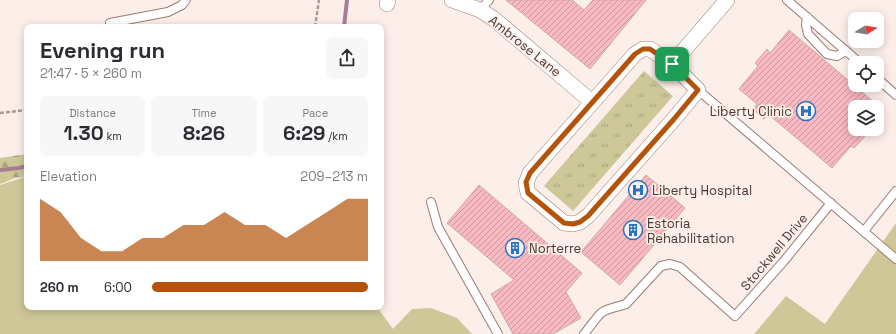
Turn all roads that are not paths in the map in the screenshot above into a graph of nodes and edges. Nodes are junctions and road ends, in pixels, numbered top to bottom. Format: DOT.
graph roads {
  1 [pos="186,0"];
  2 [pos="452,0"];
  3 [pos="727,0"];
  4 [pos="787,0"];
  5 [pos="485,5"];
  6 [pos="807,17"];
  7 [pos="110,23"];
  8 [pos="846,51"];
  9 [pos="852,56"];
  10 [pos="672,64"];
  11 [pos="884,84"];
  12 [pos="698,90"];
  13 [pos="896,95"];
  14 [pos="592,102"];
  15 [pos="896,191"];
  16 [pos="431,202"];
  17 [pos="831,203"];
  18 [pos="864,231"];
  19 [pos="896,259"];
  20 [pos="498,334"];
  21 [pos="584,334"];
  1 -- 7 [label="lane"];
  2 -- 5 [label="street, Ambrose Lane"];
  3 -- 10 [label="street"];
  4 -- 6 [label="lane"];
  5 -- 14 [label="street, Ambrose Lane"];
  6 -- 8 [label="lane"];
  6 -- 8 [label="lane"];
  8 -- 9 [label="lane"];
  10 -- 12 [label="street"];
  10 -- 14 [label="street"];
  11 -- 13 [label="lane"];
  12 -- 14 [label="street"];
  12 -- 17 [label="lane"];
  15 -- 18 [label="lane"];
  16 -- 20 [label="lane"];
  17 -- 18 [label="lane"];
  17 -- 21 [label="lane, Stockwell Drive"];
  18 -- 19 [label="lane"];
}
